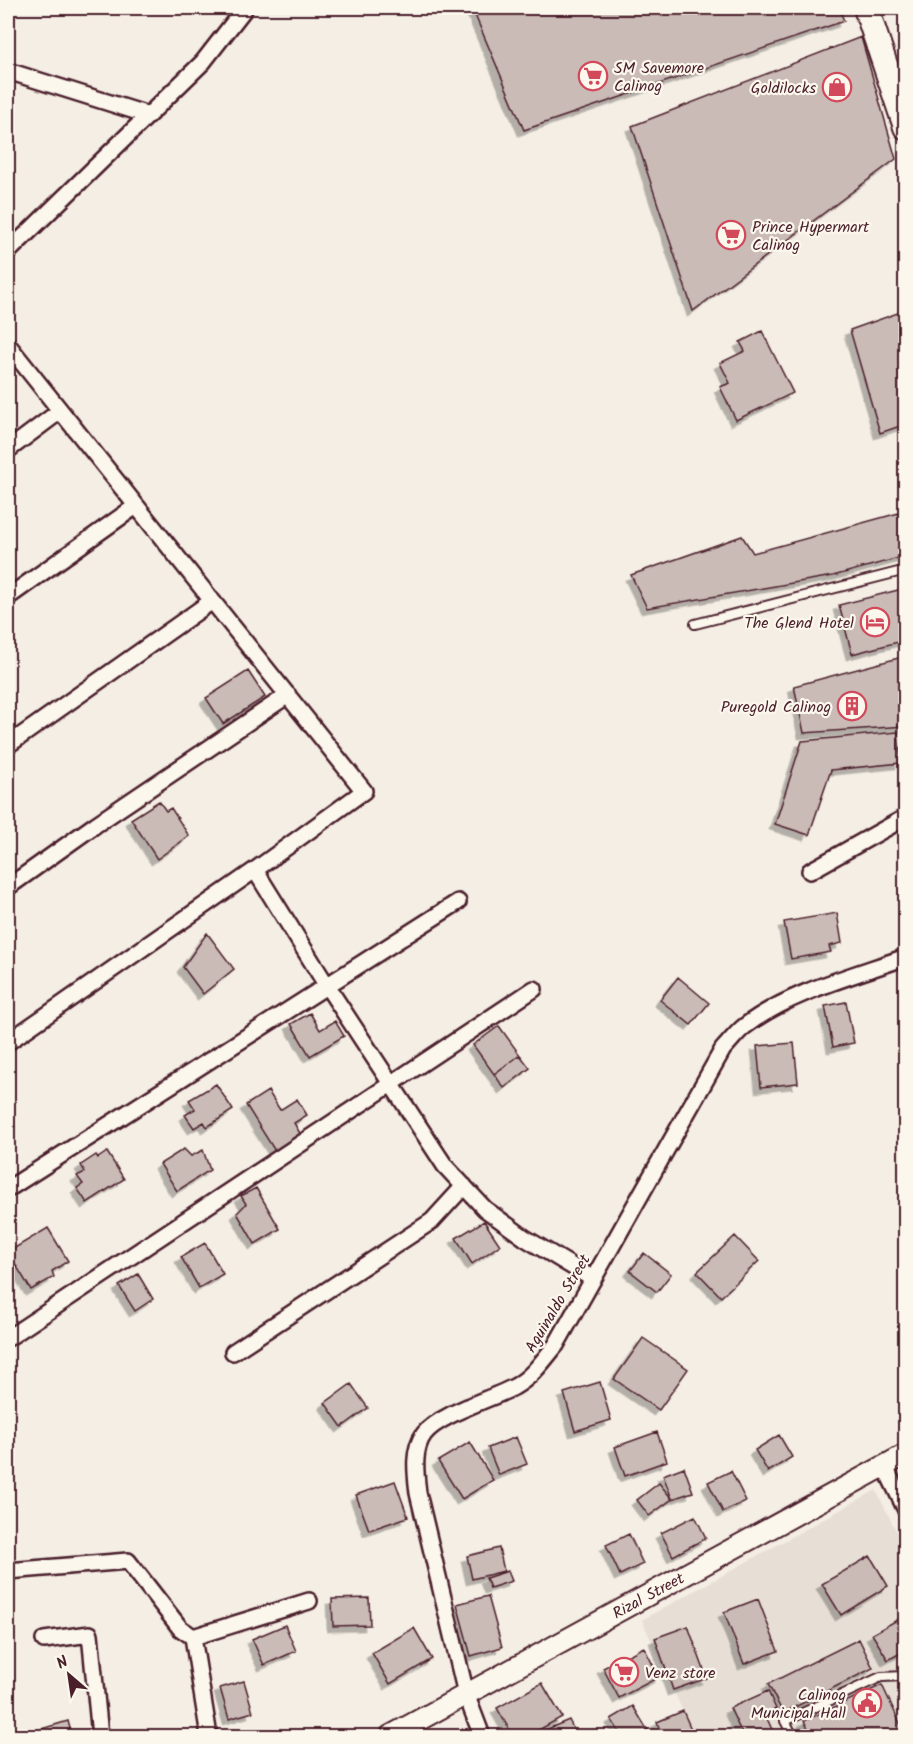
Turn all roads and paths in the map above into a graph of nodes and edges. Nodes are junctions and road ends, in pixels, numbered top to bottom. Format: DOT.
graph roads {
  1 [pos="244,8"];
  2 [pos="866,8"];
  3 [pos="8,71"];
  4 [pos="147,115"];
  5 [pos="906,127"];
  6 [pos="8,252"];
  7 [pos="8,345"];
  8 [pos="60,411"];
  9 [pos="8,450"];
  10 [pos="136,506"];
  11 [pos="906,570"];
  12 [pos="8,597"];
  13 [pos="212,601"];
  14 [pos="695,624"];
  15 [pos="288,695"];
  16 [pos="8,745"];
  17 [pos="906,817"];
  18 [pos="255,870"];
  19 [pos="810,871"];
  20 [pos="8,887"];
  21 [pos="458,902"];
  22 [pos="906,957"];
  23 [pos="327,986"];
  24 [pos="534,989"];
  25 [pos="8,1042"];
  26 [pos="392,1085"];
  27 [pos="464,1186"];
  28 [pos="8,1189"];
  29 [pos="593,1279"];
  30 [pos="8,1338"];
  31 [pos="233,1352"];
  32 [pos="906,1454"];
  33 [pos="884,1465"];
  34 [pos="906,1510"];
  35 [pos="8,1571"];
  36 [pos="309,1601"];
  37 [pos="193,1637"];
  38 [pos="44,1640"];
  39 [pos="906,1676"];
  40 [pos="466,1694"];
  41 [pos="100,1737"];
  42 [pos="209,1737"];
  43 [pos="390,1737"];
  44 [pos="482,1737"];
  45 [pos="793,1737"];
  1 -- 4 [label="street"];
  2 -- 5 [label="main road"];
  3 -- 4 [label="street"];
  4 -- 6 [label="street"];
  7 -- 8 [label="street"];
  8 -- 9 [label="street"];
  8 -- 10 [label="street"];
  10 -- 12 [label="street"];
  10 -- 13 [label="street"];
  11 -- 14 [label="lane"];
  13 -- 15 [label="street"];
  13 -- 16 [label="street"];
  15 -- 18 [label="street"];
  15 -- 20 [label="street"];
  17 -- 19 [label="street"];
  18 -- 23 [label="street"];
  18 -- 25 [label="street"];
  21 -- 23 [label="street"];
  22 -- 29 [label="street, Aguinaldo Street"];
  23 -- 26 [label="street"];
  23 -- 28 [label="street"];
  24 -- 26 [label="street"];
  26 -- 27 [label="street"];
  26 -- 30 [label="street"];
  27 -- 29 [label="street"];
  27 -- 31 [label="street"];
  29 -- 40 [label="street, Aguinaldo Street"];
  32 -- 33 [label="street, Rizal Street"];
  33 -- 34 [label="street"];
  33 -- 40 [label="street, Rizal Street"];
  35 -- 37 [label="street"];
  36 -- 37 [label="street"];
  37 -- 42 [label="street"];
  38 -- 41 [label="street"];
  39 -- 45 [label="lane"];
  40 -- 43 [label="street, Rizal Street"];
  40 -- 44 [label="street, Aguinaldo Street"];
}
